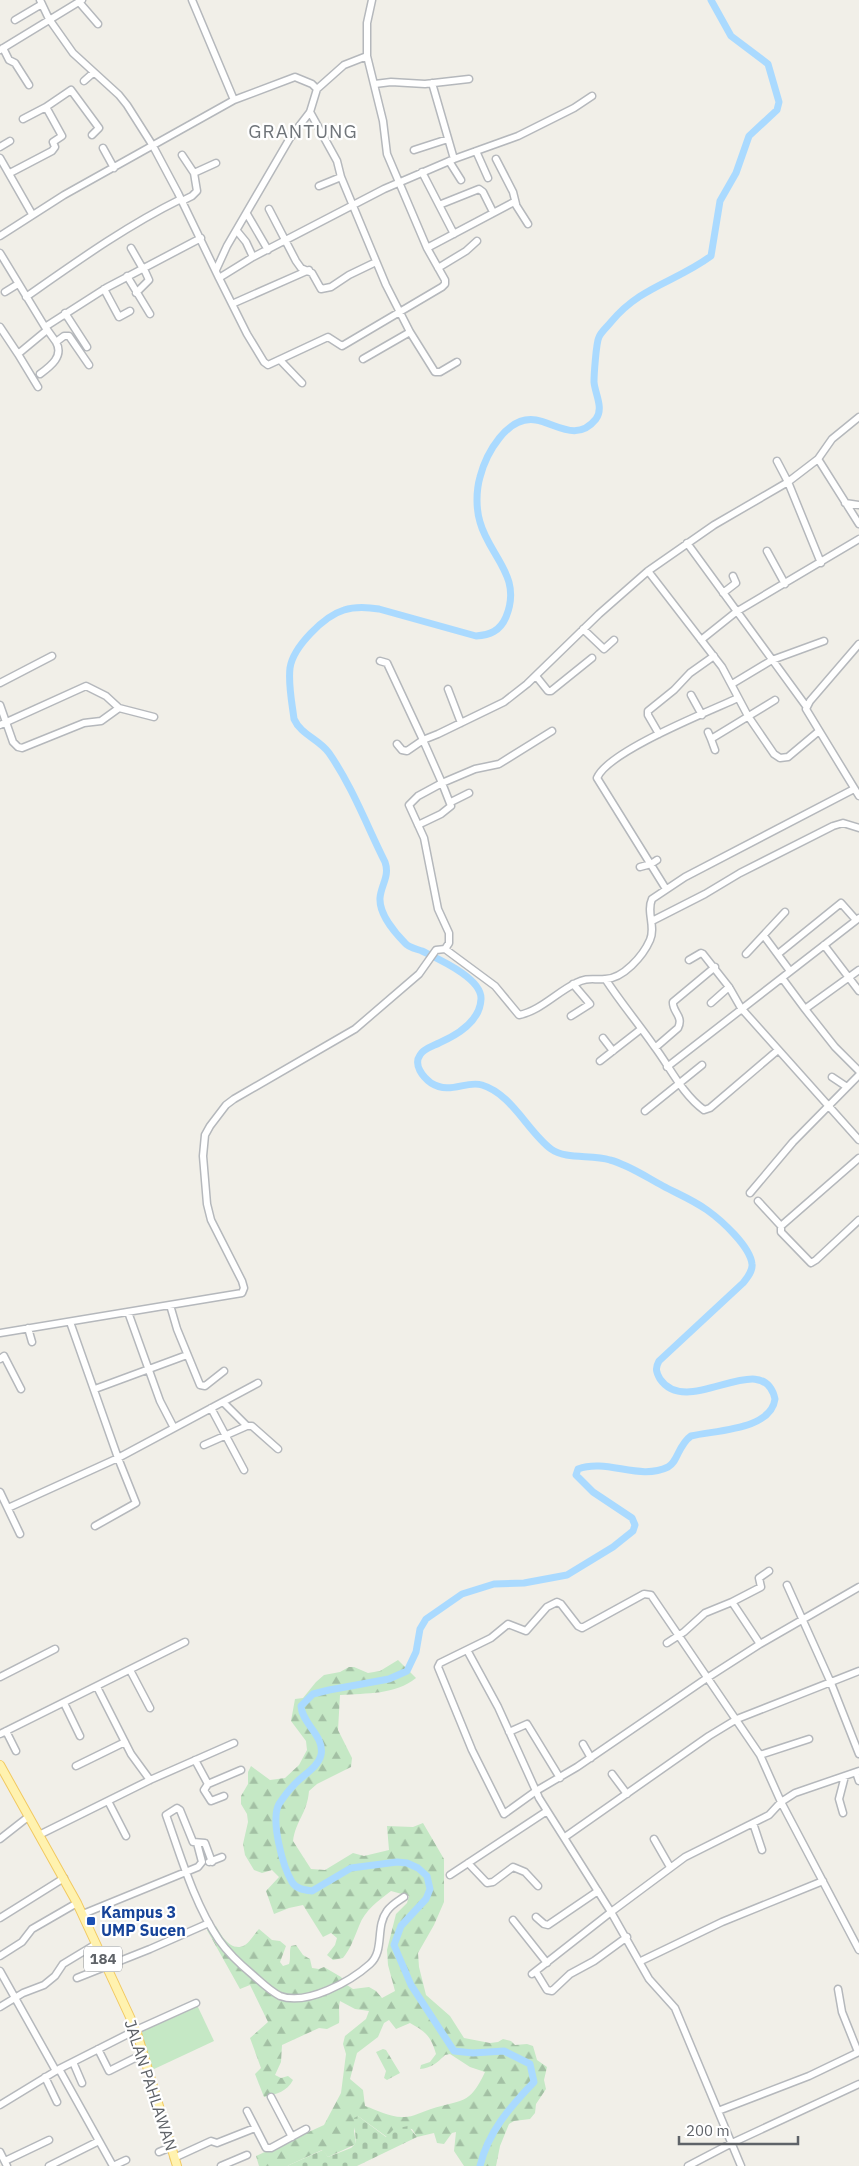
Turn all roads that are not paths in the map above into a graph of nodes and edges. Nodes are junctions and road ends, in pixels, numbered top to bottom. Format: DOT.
graph roads {
  1 [pos="192,0"];
  2 [pos="372,0"];
  3 [pos="80,1"];
  4 [pos="41,2"];
  5 [pos="50,19"];
  6 [pos="15,20"];
  7 [pos="98,24"];
  8 [pos="2,49"];
  9 [pos="367,56"];
  10 [pos="93,73"];
  11 [pos="469,79"];
  12 [pos="84,80"];
  13 [pos="432,83"];
  14 [pos="374,84"];
  15 [pos="29,85"];
  16 [pos="317,90"];
  17 [pos="592,96"];
  18 [pos="234,100"];
  19 [pos="46,107"];
  20 [pos="310,112"];
  21 [pos="22,119"];
  22 [pos="92,135"];
  23 [pos="448,139"];
  24 [pos="10,141"];
  25 [pos="153,146"];
  26 [pos="0,147"];
  27 [pos="103,148"];
  28 [pos="414,150"];
  29 [pos="476,151"];
  30 [pos="182,155"];
  31 [pos="0,158"];
  32 [pos="496,159"];
  33 [pos="452,160"];
  34 [pos="216,163"];
  35 [pos="114,168"];
  36 [pos="194,172"];
  37 [pos="422,172"];
  38 [pos="10,173"];
  39 [pos="341,177"];
  40 [pos="488,178"];
  41 [pos="461,180"];
  42 [pos="398,183"];
  43 [pos="319,186"];
  44 [pos="182,200"];
  45 [pos="516,204"];
  46 [pos="352,206"];
  47 [pos="439,206"];
  48 [pos="269,209"];
  49 [pos="494,212"];
  50 [pos="32,214"];
  51 [pos="247,214"];
  52 [pos="528,224"];
  53 [pos="237,230"];
  54 [pos="454,234"];
  55 [pos="0,236"];
  56 [pos="201,238"];
  57 [pos="285,241"];
  58 [pos="476,241"];
  59 [pos="131,248"];
  60 [pos="427,248"];
  61 [pos="268,250"];
  62 [pos="0,253"];
  63 [pos="252,257"];
  64 [pos="376,262"];
  65 [pos="3,266"];
  66 [pos="438,268"];
  67 [pos="143,269"];
  68 [pos="216,270"];
  69 [pos="309,270"];
  70 [pos="127,276"];
  71 [pos="219,278"];
  72 [pos="18,284"];
  73 [pos="104,289"];
  74 [pos="5,292"];
  75 [pos="136,292"];
  76 [pos="26,297"];
  77 [pos="232,304"];
  78 [pos="130,311"];
  79 [pos="65,313"];
  80 [pos="400,313"];
  81 [pos="150,314"];
  82 [pos="0,327"];
  83 [pos="46,328"];
  84 [pos="410,332"];
  85 [pos="56,342"];
  86 [pos="87,347"];
  87 [pos="18,354"];
  88 [pos="363,359"];
  89 [pos="280,360"];
  90 [pos="457,362"];
  91 [pos="89,365"];
  92 [pos="40,374"];
  93 [pos="302,383"];
  94 [pos="38,388"];
  95 [pos="859,418"];
  96 [pos="818,459"];
  97 [pos="776,461"];
  98 [pos="788,482"];
  99 [pos="845,503"];
  100 [pos="859,505"];
  101 [pos="859,524"];
  102 [pos="859,539"];
  103 [pos="687,543"];
  104 [pos="767,551"];
  105 [pos="821,563"];
  106 [pos="648,571"];
  107 [pos="733,576"];
  108 [pos="785,584"];
  109 [pos="723,593"];
  110 [pos="736,612"];
  111 [pos="584,628"];
  112 [pos="614,640"];
  113 [pos="701,640"];
  114 [pos="824,640"];
  115 [pos="859,644"];
  116 [pos="52,656"];
  117 [pos="714,656"];
  118 [pos="592,658"];
  119 [pos="772,660"];
  120 [pos="380,661"];
  121 [pos="536,676"];
  122 [pos="0,683"];
  123 [pos="732,684"];
  124 [pos="448,689"];
  125 [pos="691,695"];
  126 [pos="738,698"];
  127 [pos="775,700"];
  128 [pos="0,706"];
  129 [pos="806,706"];
  130 [pos="119,708"];
  131 [pos="702,715"];
  132 [pos="748,716"];
  133 [pos="154,717"];
  134 [pos="7,721"];
  135 [pos="461,722"];
  136 [pos="0,725"];
  137 [pos="552,731"];
  138 [pos="819,731"];
  139 [pos="708,732"];
  140 [pos="659,734"];
  141 [pos="711,739"];
  142 [pos="423,740"];
  143 [pos="397,744"];
  144 [pos="715,750"];
  145 [pos="442,783"];
  146 [pos="854,789"];
  147 [pos="469,794"];
  148 [pos="859,796"];
  149 [pos="451,802"];
  150 [pos="418,825"];
  151 [pos="859,828"];
  152 [pos="657,860"];
  153 [pos="651,864"];
  154 [pos="640,867"];
  155 [pos="666,889"];
  156 [pos="785,912"];
  157 [pos="858,919"];
  158 [pos="652,921"];
  159 [pos="764,936"];
  160 [pos="824,946"];
  161 [pos="446,949"];
  162 [pos="746,954"];
  163 [pos="778,954"];
  164 [pos="689,960"];
  165 [pos="714,968"];
  166 [pos="859,970"];
  167 [pos="790,971"];
  168 [pos="782,978"];
  169 [pos="848,978"];
  170 [pos="606,980"];
  171 [pos="573,984"];
  172 [pos="730,987"];
  173 [pos="859,991"];
  174 [pos="711,1003"];
  175 [pos="741,1008"];
  176 [pos="806,1009"];
  177 [pos="571,1016"];
  178 [pos="642,1030"];
  179 [pos="603,1038"];
  180 [pos="656,1047"];
  181 [pos="778,1050"];
  182 [pos="613,1051"];
  183 [pos="600,1061"];
  184 [pos="702,1065"];
  185 [pos="667,1067"];
  186 [pos="859,1071"];
  187 [pos="859,1075"];
  188 [pos="832,1077"];
  189 [pos="680,1084"];
  190 [pos="847,1087"];
  191 [pos="829,1106"];
  192 [pos="645,1111"];
  193 [pos="859,1140"];
  194 [pos="859,1158"];
  195 [pos="750,1193"];
  196 [pos="758,1201"];
  197 [pos="859,1220"];
  198 [pos="781,1226"];
  199 [pos="170,1305"];
  200 [pos="128,1312"];
  201 [pos="70,1322"];
  202 [pos="28,1328"];
  203 [pos="0,1333"];
  204 [pos="32,1342"];
  205 [pos="0,1348"];
  206 [pos="187,1355"];
  207 [pos="2,1358"];
  208 [pos="148,1370"];
  209 [pos="224,1371"];
  210 [pos="258,1383"];
  211 [pos="21,1389"];
  212 [pos="95,1389"];
  213 [pos="223,1402"];
  214 [pos="211,1408"];
  215 [pos="247,1426"];
  216 [pos="174,1428"];
  217 [pos="226,1436"];
  218 [pos="204,1444"];
  219 [pos="278,1449"];
  220 [pos="118,1458"];
  221 [pos="244,1470"];
  222 [pos="0,1492"];
  223 [pos="8,1508"];
  224 [pos="94,1526"];
  225 [pos="20,1534"];
  226 [pos="769,1571"];
  227 [pos="787,1585"];
  228 [pos="859,1587"];
  229 [pos="732,1602"];
  230 [pos="803,1619"];
  231 [pos="679,1636"];
  232 [pos="185,1642"];
  233 [pos="667,1643"];
  234 [pos="760,1644"];
  235 [pos="54,1649"];
  236 [pos="467,1650"];
  237 [pos="130,1670"];
  238 [pos="859,1671"];
  239 [pos="0,1677"];
  240 [pos="707,1678"];
  241 [pos="831,1683"];
  242 [pos="97,1687"];
  243 [pos="64,1703"];
  244 [pos="150,1708"];
  245 [pos="737,1719"];
  246 [pos="509,1732"];
  247 [pos="3,1733"];
  248 [pos="80,1736"];
  249 [pos="809,1739"];
  250 [pos="125,1742"];
  251 [pos="234,1743"];
  252 [pos="583,1744"];
  253 [pos="16,1751"];
  254 [pos="859,1754"];
  255 [pos="760,1755"];
  256 [pos="591,1758"];
  257 [pos="195,1760"];
  258 [pos="0,1766"];
  259 [pos="76,1766"];
  260 [pos="241,1770"];
  261 [pos="858,1772"];
  262 [pos="612,1774"];
  263 [pos="844,1776"];
  264 [pos="560,1778"];
  265 [pos="150,1780"];
  266 [pos="859,1781"];
  267 [pos="208,1784"];
  268 [pos="536,1791"];
  269 [pos="627,1794"];
  270 [pos="224,1796"];
  271 [pos="108,1801"];
  272 [pos="781,1802"];
  273 [pos="547,1811"];
  274 [pos="843,1813"];
  275 [pos="28,1816"];
  276 [pos="753,1823"];
  277 [pos="39,1835"];
  278 [pos="126,1836"];
  279 [pos="565,1837"];
  280 [pos="0,1839"];
  281 [pos="654,1839"];
  282 [pos="197,1843"];
  283 [pos="762,1850"];
  284 [pos="222,1857"];
  285 [pos="212,1862"];
  286 [pos="468,1863"];
  287 [pos="200,1865"];
  288 [pos="670,1867"];
  289 [pos="187,1872"];
  290 [pos="450,1875"];
  291 [pos="64,1878"];
  292 [pos="823,1881"];
  293 [pos="538,1886"];
  294 [pos="598,1891"];
  295 [pos="404,1897"];
  296 [pos="77,1903"];
  297 [pos="612,1912"];
  298 [pos="82,1914"];
  299 [pos="536,1917"];
  300 [pos="0,1918"];
  301 [pos="513,1920"];
  302 [pos="209,1923"];
  303 [pos="627,1937"];
  304 [pos="96,1944"];
  305 [pos="859,1950"];
  306 [pos="0,1956"];
  307 [pos="641,1962"];
  308 [pos="547,1964"];
  309 [pos="106,1965"];
  310 [pos="0,1971"];
  311 [pos="77,1978"];
  312 [pos="838,1989"];
  313 [pos="15,1998"];
  314 [pos="196,2003"];
  315 [pos="0,2007"];
  316 [pos="136,2030"];
  317 [pos="98,2049"];
  318 [pos="858,2052"];
  319 [pos="143,2054"];
  320 [pos="73,2062"];
  321 [pos="57,2070"];
  322 [pos="45,2077"];
  323 [pos="82,2083"];
  324 [pos="859,2084"];
  325 [pos="271,2097"];
  326 [pos="57,2102"];
  327 [pos="0,2105"];
  328 [pos="247,2111"];
  329 [pos="718,2111"];
  330 [pos="255,2128"];
  331 [pos="306,2129"];
  332 [pos="292,2137"];
  333 [pos="49,2140"];
  334 [pos="99,2141"];
  335 [pos="732,2142"];
  336 [pos="171,2146"];
  337 [pos="0,2152"];
  338 [pos="159,2152"];
  339 [pos="247,2155"];
  340 [pos="174,2158"];
  341 [pos="126,2160"];
  342 [pos="6,2164"];
  343 [pos="49,2166"];
  344 [pos="113,2166"];
  345 [pos="177,2166"];
  346 [pos="221,2166"];
  347 [pos="688,2166"];
  348 [pos="741,2166"];
  1 -- 18 [label="street"];
  2 -- 9 [label="street"];
  3 -- 5 [label="street"];
  3 -- 7 [label="street"];
  4 -- 5 [label="street"];
  4 -- 6 [label="street"];
  5 -- 8 [label="street"];
  5 -- 10 [label="street"];
  8 -- 15 [label="street"];
  9 -- 14 [label="street"];
  9 -- 16 [label="street"];
  10 -- 12 [label="street"];
  10 -- 25 [label="street"];
  11 -- 13 [label="street"];
  13 -- 14 [label="street"];
  13 -- 23 [label="street"];
  14 -- 42 [label="street"];
  16 -- 18 [label="street"];
  16 -- 20 [label="street"];
  17 -- 29 [label="street"];
  18 -- 25 [label="street"];
  19 -- 21 [label="street"];
  19 -- 22 [label="street"];
  19 -- 38 [label="street"];
  20 -- 39 [label="street"];
  20 -- 51 [label="street"];
  23 -- 28 [label="street"];
  23 -- 33 [label="street"];
  24 -- 26 [label="street"];
  25 -- 35 [label="street"];
  25 -- 44 [label="street"];
  27 -- 35 [label="street"];
  29 -- 33 [label="street"];
  29 -- 40 [label="street"];
  30 -- 36 [label="street"];
  31 -- 38 [label="street"];
  32 -- 45 [label="street"];
  33 -- 37 [label="street"];
  33 -- 41 [label="street"];
  34 -- 36 [label="street"];
  35 -- 50 [label="street"];
  36 -- 44 [label="street"];
  37 -- 42 [label="street"];
  37 -- 47 [label="street"];
  38 -- 50 [label="street"];
  39 -- 43 [label="street"];
  39 -- 46 [label="street"];
  42 -- 46 [label="street"];
  42 -- 60 [label="street"];
  44 -- 56 [label="street"];
  44 -- 76 [label="street"];
  45 -- 49 [label="street"];
  45 -- 52 [label="street"];
  46 -- 57 [label="street"];
  46 -- 64 [label="street"];
  47 -- 49 [label="street"];
  47 -- 54 [label="street"];
  48 -- 57 [label="street"];
  49 -- 54 [label="street"];
  50 -- 55 [label="street"];
  51 -- 53 [label="street"];
  51 -- 61 [label="street"];
  53 -- 63 [label="street"];
  53 -- 68 [label="street"];
  54 -- 60 [label="street"];
  56 -- 67 [label="street"];
  56 -- 68 [label="street"];
  57 -- 61 [label="street"];
  57 -- 69 [label="street"];
  58 -- 66 [label="street"];
  59 -- 67 [label="street"];
  60 -- 66 [label="street"];
  61 -- 63 [label="street"];
  62 -- 65 [label="street"];
  63 -- 71 [label="street"];
  64 -- 69 [label="street"];
  64 -- 80 [label="street"];
  65 -- 72 [label="street"];
  66 -- 80 [label="street"];
  67 -- 70 [label="street"];
  67 -- 75 [label="street"];
  68 -- 71 [label="street"];
  69 -- 77 [label="street"];
  70 -- 73 [label="street"];
  70 -- 75 [label="street"];
  71 -- 77 [label="street"];
  72 -- 74 [label="street"];
  72 -- 76 [label="street"];
  73 -- 78 [label="street"];
  73 -- 79 [label="street"];
  75 -- 81 [label="street"];
  76 -- 83 [label="street"];
  77 -- 89 [label="street"];
  79 -- 83 [label="street"];
  79 -- 86 [label="street"];
  80 -- 84 [label="street"];
  80 -- 89 [label="street"];
  82 -- 87 [label="street"];
  83 -- 85 [label="street"];
  83 -- 87 [label="street"];
  84 -- 88 [label="street"];
  84 -- 90 [label="street"];
  85 -- 91 [label="street"];
  85 -- 92 [label="street"];
  87 -- 94 [label="street"];
  89 -- 93 [label="street"];
  95 -- 96 [label="street"];
  96 -- 98 [label="street"];
  96 -- 99 [label="street"];
  97 -- 98 [label="street"];
  98 -- 103 [label="street"];
  98 -- 105 [label="street"];
  99 -- 100 [label="street"];
  99 -- 101 [label="street"];
  102 -- 105 [label="street"];
  103 -- 106 [label="street"];
  103 -- 109 [label="street"];
  104 -- 108 [label="street"];
  105 -- 108 [label="street"];
  106 -- 111 [label="street"];
  106 -- 113 [label="street"];
  107 -- 109 [label="street"];
  108 -- 110 [label="street"];
  109 -- 110 [label="street"];
  110 -- 113 [label="street"];
  110 -- 119 [label="street"];
  111 -- 112 [label="street"];
  111 -- 121 [label="street"];
  113 -- 117 [label="street"];
  114 -- 119 [label="street"];
  115 -- 129 [label="street"];
  116 -- 122 [label="street"];
  117 -- 123 [label="street"];
  117 -- 140 [label="street"];
  118 -- 121 [label="street"];
  119 -- 123 [label="street"];
  119 -- 129 [label="street"];
  120 -- 142 [label="street"];
  121 -- 135 [label="street"];
  123 -- 126 [label="street"];
  124 -- 135 [label="street"];
  125 -- 131 [label="street"];
  126 -- 131 [label="street"];
  126 -- 132 [label="street"];
  127 -- 132 [label="street"];
  128 -- 134 [label="street"];
  129 -- 138 [label="street"];
  130 -- 133 [label="street"];
  130 -- 134 [label="street"];
  130 -- 134 [label="street"];
  131 -- 140 [label="street"];
  132 -- 138 [label="street"];
  132 -- 141 [label="street"];
  134 -- 136 [label="street"];
  135 -- 142 [label="street"];
  137 -- 145 [label="street"];
  138 -- 146 [label="street"];
  139 -- 141 [label="street"];
  140 -- 153 [label="street"];
  141 -- 144 [label="street"];
  142 -- 143 [label="street"];
  142 -- 145 [label="street"];
  145 -- 149 [label="street"];
  145 -- 150 [label="street"];
  146 -- 148 [label="street"];
  146 -- 155 [label="street"];
  147 -- 149 [label="street"];
  149 -- 150 [label="street"];
  150 -- 161 [label="street"];
  151 -- 158 [label="street"];
  152 -- 153 [label="street"];
  153 -- 154 [label="street"];
  153 -- 155 [label="street"];
  155 -- 158 [label="street"];
  156 -- 159 [label="street"];
  157 -- 160 [label="street"];
  157 -- 163 [label="street"];
  158 -- 170 [label="street"];
  159 -- 162 [label="street"];
  159 -- 163 [label="street"];
  160 -- 167 [label="street"];
  160 -- 169 [label="street"];
  161 -- 171 [label="street"];
  161 -- 199 [label="street"];
  163 -- 167 [label="street"];
  164 -- 165 [label="street"];
  165 -- 172 [label="street"];
  165 -- 180 [label="street"];
  166 -- 169 [label="street"];
  167 -- 168 [label="street"];
  168 -- 175 [label="street"];
  168 -- 176 [label="street"];
  169 -- 173 [label="street"];
  169 -- 176 [label="street"];
  170 -- 171 [label="street"];
  170 -- 178 [label="street"];
  171 -- 177 [label="street"];
  172 -- 174 [label="street"];
  172 -- 175 [label="street"];
  175 -- 181 [label="street"];
  175 -- 185 [label="street"];
  176 -- 186 [label="street"];
  178 -- 180 [label="street"];
  178 -- 182 [label="street"];
  179 -- 182 [label="street"];
  180 -- 185 [label="street"];
  181 -- 189 [label="street"];
  181 -- 191 [label="street"];
  182 -- 183 [label="street"];
  184 -- 189 [label="street"];
  185 -- 189 [label="street"];
  187 -- 190 [label="street"];
  188 -- 190 [label="street"];
  189 -- 192 [label="street"];
  190 -- 191 [label="street"];
  191 -- 193 [label="street"];
  191 -- 195 [label="street"];
  194 -- 198 [label="street"];
  196 -- 198 [label="street"];
  197 -- 198 [label="street"];
  199 -- 200 [label="street"];
  199 -- 206 [label="street"];
  200 -- 201 [label="street"];
  200 -- 208 [label="street"];
  201 -- 202 [label="street"];
  201 -- 212 [label="street"];
  202 -- 203 [label="street"];
  202 -- 204 [label="street"];
  205 -- 207 [label="street"];
  206 -- 208 [label="street"];
  206 -- 209 [label="street"];
  207 -- 211 [label="street"];
  208 -- 212 [label="street"];
  208 -- 216 [label="street"];
  210 -- 213 [label="street"];
  212 -- 220 [label="street"];
  213 -- 214 [label="street"];
  213 -- 215 [label="street"];
  214 -- 216 [label="street"];
  214 -- 217 [label="street"];
  215 -- 217 [label="street"];
  215 -- 219 [label="street"];
  216 -- 220 [label="street"];
  217 -- 218 [label="street"];
  217 -- 221 [label="street"];
  220 -- 223 [label="street"];
  220 -- 224 [label="street"];
  222 -- 223 [label="street"];
  223 -- 225 [label="street"];
  226 -- 229 [label="street"];
  227 -- 230 [label="street"];
  228 -- 230 [label="street"];
  229 -- 231 [label="street"];
  229 -- 234 [label="street"];
  230 -- 234 [label="street"];
  230 -- 241 [label="street"];
  231 -- 233 [label="street"];
  231 -- 236 [label="street"];
  231 -- 240 [label="street"];
  232 -- 237 [label="street"];
  234 -- 240 [label="street"];
  235 -- 239 [label="street"];
  236 -- 246 [label="street"];
  236 -- 268 [label="street"];
  237 -- 242 [label="street"];
  237 -- 244 [label="street"];
  238 -- 241 [label="street"];
  240 -- 245 [label="street"];
  240 -- 256 [label="street"];
  241 -- 245 [label="street"];
  241 -- 254 [label="street"];
  242 -- 243 [label="street"];
  242 -- 250 [label="street"];
  243 -- 247 [label="street"];
  243 -- 248 [label="street"];
  245 -- 255 [label="street"];
  245 -- 269 [label="street"];
  246 -- 264 [label="street"];
  246 -- 268 [label="street"];
  247 -- 253 [label="street"];
  249 -- 255 [label="street"];
  250 -- 259 [label="street"];
  250 -- 265 [label="street"];
  251 -- 257 [label="street"];
  252 -- 256 [label="street"];
  255 -- 272 [label="street"];
  256 -- 264 [label="street"];
  257 -- 265 [label="street"];
  257 -- 267 [label="street"];
  258 -- 275 [label="main road, JALAN PAHLAWAN / 184"];
  260 -- 267 [label="street"];
  261 -- 263 [label="street"];
  261 -- 266 [label="street"];
  262 -- 269 [label="street"];
  263 -- 272 [label="street"];
  263 -- 274 [label="street"];
  264 -- 268 [label="street"];
  265 -- 271 [label="street"];
  267 -- 270 [label="street"];
  268 -- 273 [label="street"];
  269 -- 279 [label="street"];
  271 -- 277 [label="street"];
  271 -- 278 [label="street"];
  272 -- 276 [label="street"];
  272 -- 292 [label="street"];
  273 -- 279 [label="street"];
  273 -- 286 [label="street"];
  275 -- 277 [label="main road, JALAN PAHLAWAN / 184"];
  275 -- 280 [label="street"];
  276 -- 283 [label="street"];
  276 -- 288 [label="street"];
  277 -- 291 [label="main road, JALAN PAHLAWAN / 184"];
  279 -- 294 [label="street"];
  281 -- 288 [label="street"];
  282 -- 285 [label="street"];
  282 -- 287 [label="street"];
  282 -- 289 [label="street"];
  284 -- 285 [label="street"];
  285 -- 287 [label="street"];
  286 -- 290 [label="street"];
  286 -- 293 [label="street"];
  287 -- 289 [label="street"];
  288 -- 297 [label="street"];
  289 -- 298 [label="street"];
  289 -- 302 [label="street"];
  291 -- 296 [label="main road, JALAN PAHLAWAN / 184"];
  291 -- 300 [label="street"];
  292 -- 305 [label="street"];
  292 -- 307 [label="street"];
  294 -- 297 [label="street"];
  294 -- 299 [label="street"];
  295 -- 302 [label="street"];
  296 -- 298 [label="main road, JALAN PAHLAWAN / 184"];
  296 -- 306 [label="street"];
  297 -- 303 [label="street"];
  297 -- 308 [label="street"];
  298 -- 304 [label="main road, JALAN PAHLAWAN / 184"];
  301 -- 308 [label="street"];
  302 -- 309 [label="street"];
  303 -- 307 [label="street"];
  303 -- 308 [label="street"];
  304 -- 309 [label="main road, JALAN PAHLAWAN / 184"];
  304 -- 313 [label="street"];
  307 -- 329 [label="street"];
  309 -- 311 [label="street"];
  309 -- 316 [label="main road, JALAN PAHLAWAN / 184"];
  310 -- 313 [label="street"];
  312 -- 318 [label="street"];
  313 -- 315 [label="street"];
  313 -- 321 [label="street"];
  314 -- 316 [label="street"];
  316 -- 317 [label="street"];
  316 -- 319 [label="main road, JALAN PAHLAWAN / 184"];
  317 -- 319 [label="street"];
  317 -- 320 [label="street"];
  318 -- 329 [label="street"];
  319 -- 336 [label="main road, JALAN PAHLAWAN / 184"];
  320 -- 321 [label="street"];
  320 -- 323 [label="street"];
  321 -- 322 [label="street"];
  321 -- 334 [label="street"];
  322 -- 326 [label="street"];
  322 -- 327 [label="street"];
  324 -- 335 [label="street"];
  325 -- 332 [label="street"];
  328 -- 330 [label="street"];
  329 -- 335 [label="street"];
  330 -- 332 [label="street"];
  330 -- 340 [label="street"];
  331 -- 332 [label="street"];
  333 -- 342 [label="street"];
  334 -- 343 [label="street"];
  334 -- 344 [label="street"];
  335 -- 347 [label="street"];
  335 -- 348 [label="street"];
  336 -- 338 [label="street"];
  336 -- 340 [label="main road, JALAN PAHLAWAN / 184"];
  337 -- 342 [label="street"];
  339 -- 346 [label="street"];
  340 -- 345 [label="main road, JALAN PAHLAWAN / 184"];
  341 -- 344 [label="street"];
}
